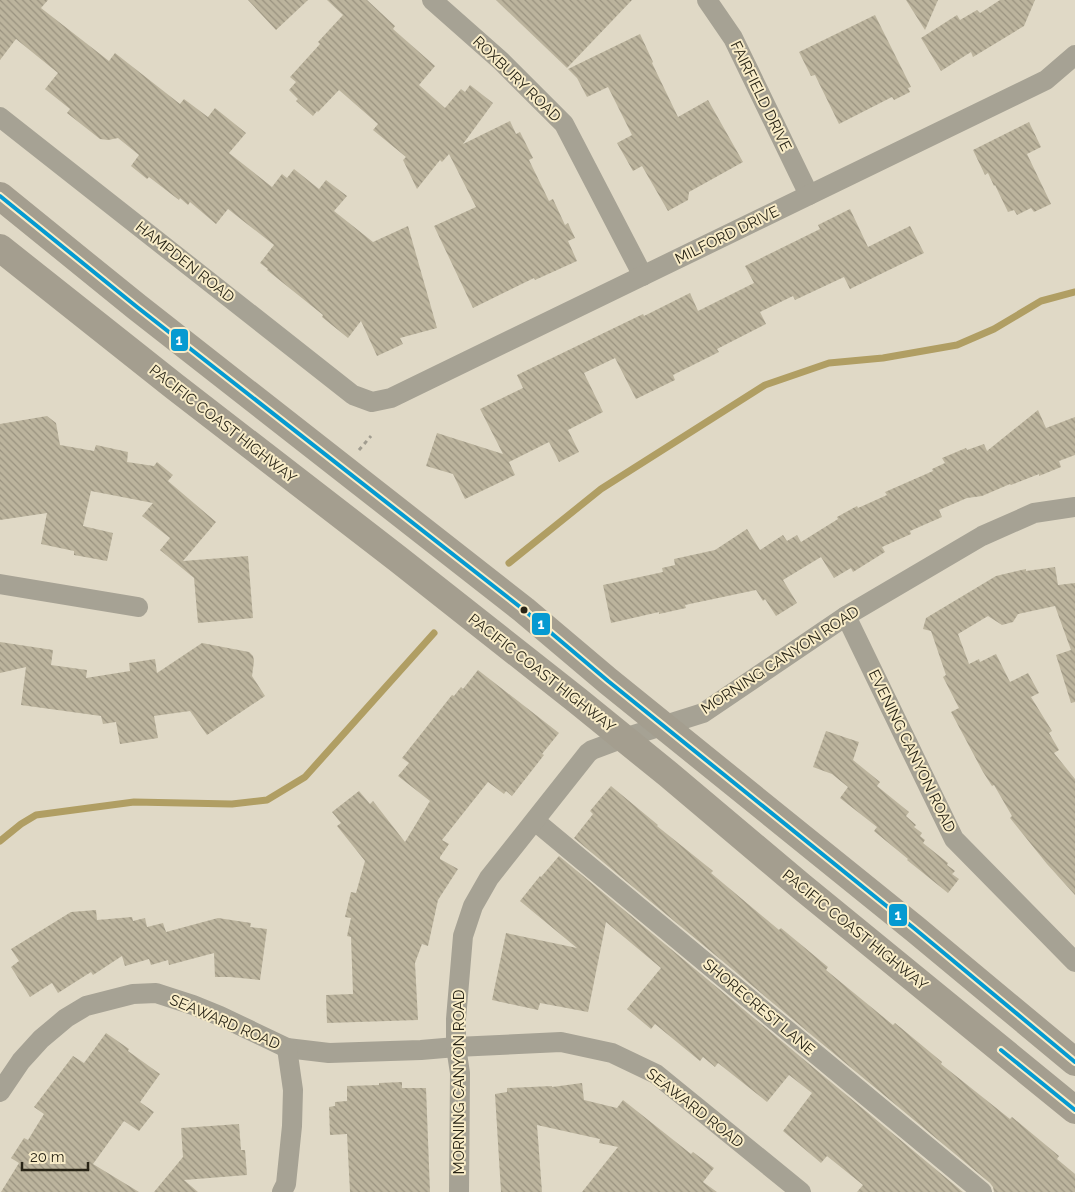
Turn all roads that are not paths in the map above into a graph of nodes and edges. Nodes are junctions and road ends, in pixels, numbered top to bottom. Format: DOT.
graph roads {
  1 [pos="432,0"];
  2 [pos="707,0"];
  3 [pos="1075,54"];
  4 [pos="0,116"];
  5 [pos="809,195"];
  6 [pos="0,196"];
  7 [pos="0,248"];
  8 [pos="642,276"];
  9 [pos="372,402"];
  10 [pos="1075,507"];
  11 [pos="0,584"];
  12 [pos="138,607"];
  13 [pos="846,616"];
  14 [pos="662,726"];
  15 [pos="624,738"];
  16 [pos="535,822"];
  17 [pos="1075,962"];
  18 [pos="456,1047"];
  19 [pos="287,1048"];
  20 [pos="1075,1062"];
  21 [pos="0,1092"];
  22 [pos="1075,1110"];
  23 [pos="282,1192"];
  24 [pos="459,1192"];
  25 [pos="800,1192"];
  26 [pos="982,1192"];
  1 -- 8 [label="street, ROXBURY ROAD"];
  2 -- 5 [label="street, FAIRFIELD DRIVE"];
  3 -- 5 [label="street, MILFORD DRIVE"];
  4 -- 9 [label="street, HAMPDEN ROAD"];
  5 -- 8 [label="street, MILFORD DRIVE"];
  6 -- 14 [label="highway"];
  7 -- 15 [label="highway, PACIFIC COAST HIGHWAY"];
  8 -- 9 [label="street, MILFORD DRIVE"];
  10 -- 13 [label="street, MORNING CANYON ROAD"];
  11 -- 12 [label="street"];
  13 -- 14 [label="street, MORNING CANYON ROAD"];
  13 -- 17 [label="street, EVENING CANYON ROAD"];
  14 -- 15 [label="street, MORNING CANYON ROAD"];
  14 -- 20 [label="highway"];
  15 -- 16 [label="street, MORNING CANYON ROAD"];
  15 -- 22 [label="highway, PACIFIC COAST HIGHWAY"];
  16 -- 18 [label="street, MORNING CANYON ROAD"];
  16 -- 26 [label="street, SHORECREST LANE"];
  18 -- 19 [label="street, SEAWARD ROAD"];
  18 -- 24 [label="street, MORNING CANYON ROAD"];
  18 -- 25 [label="street, SEAWARD ROAD"];
  19 -- 21 [label="street, SEAWARD ROAD"];
  19 -- 23 [label="street"];
}
